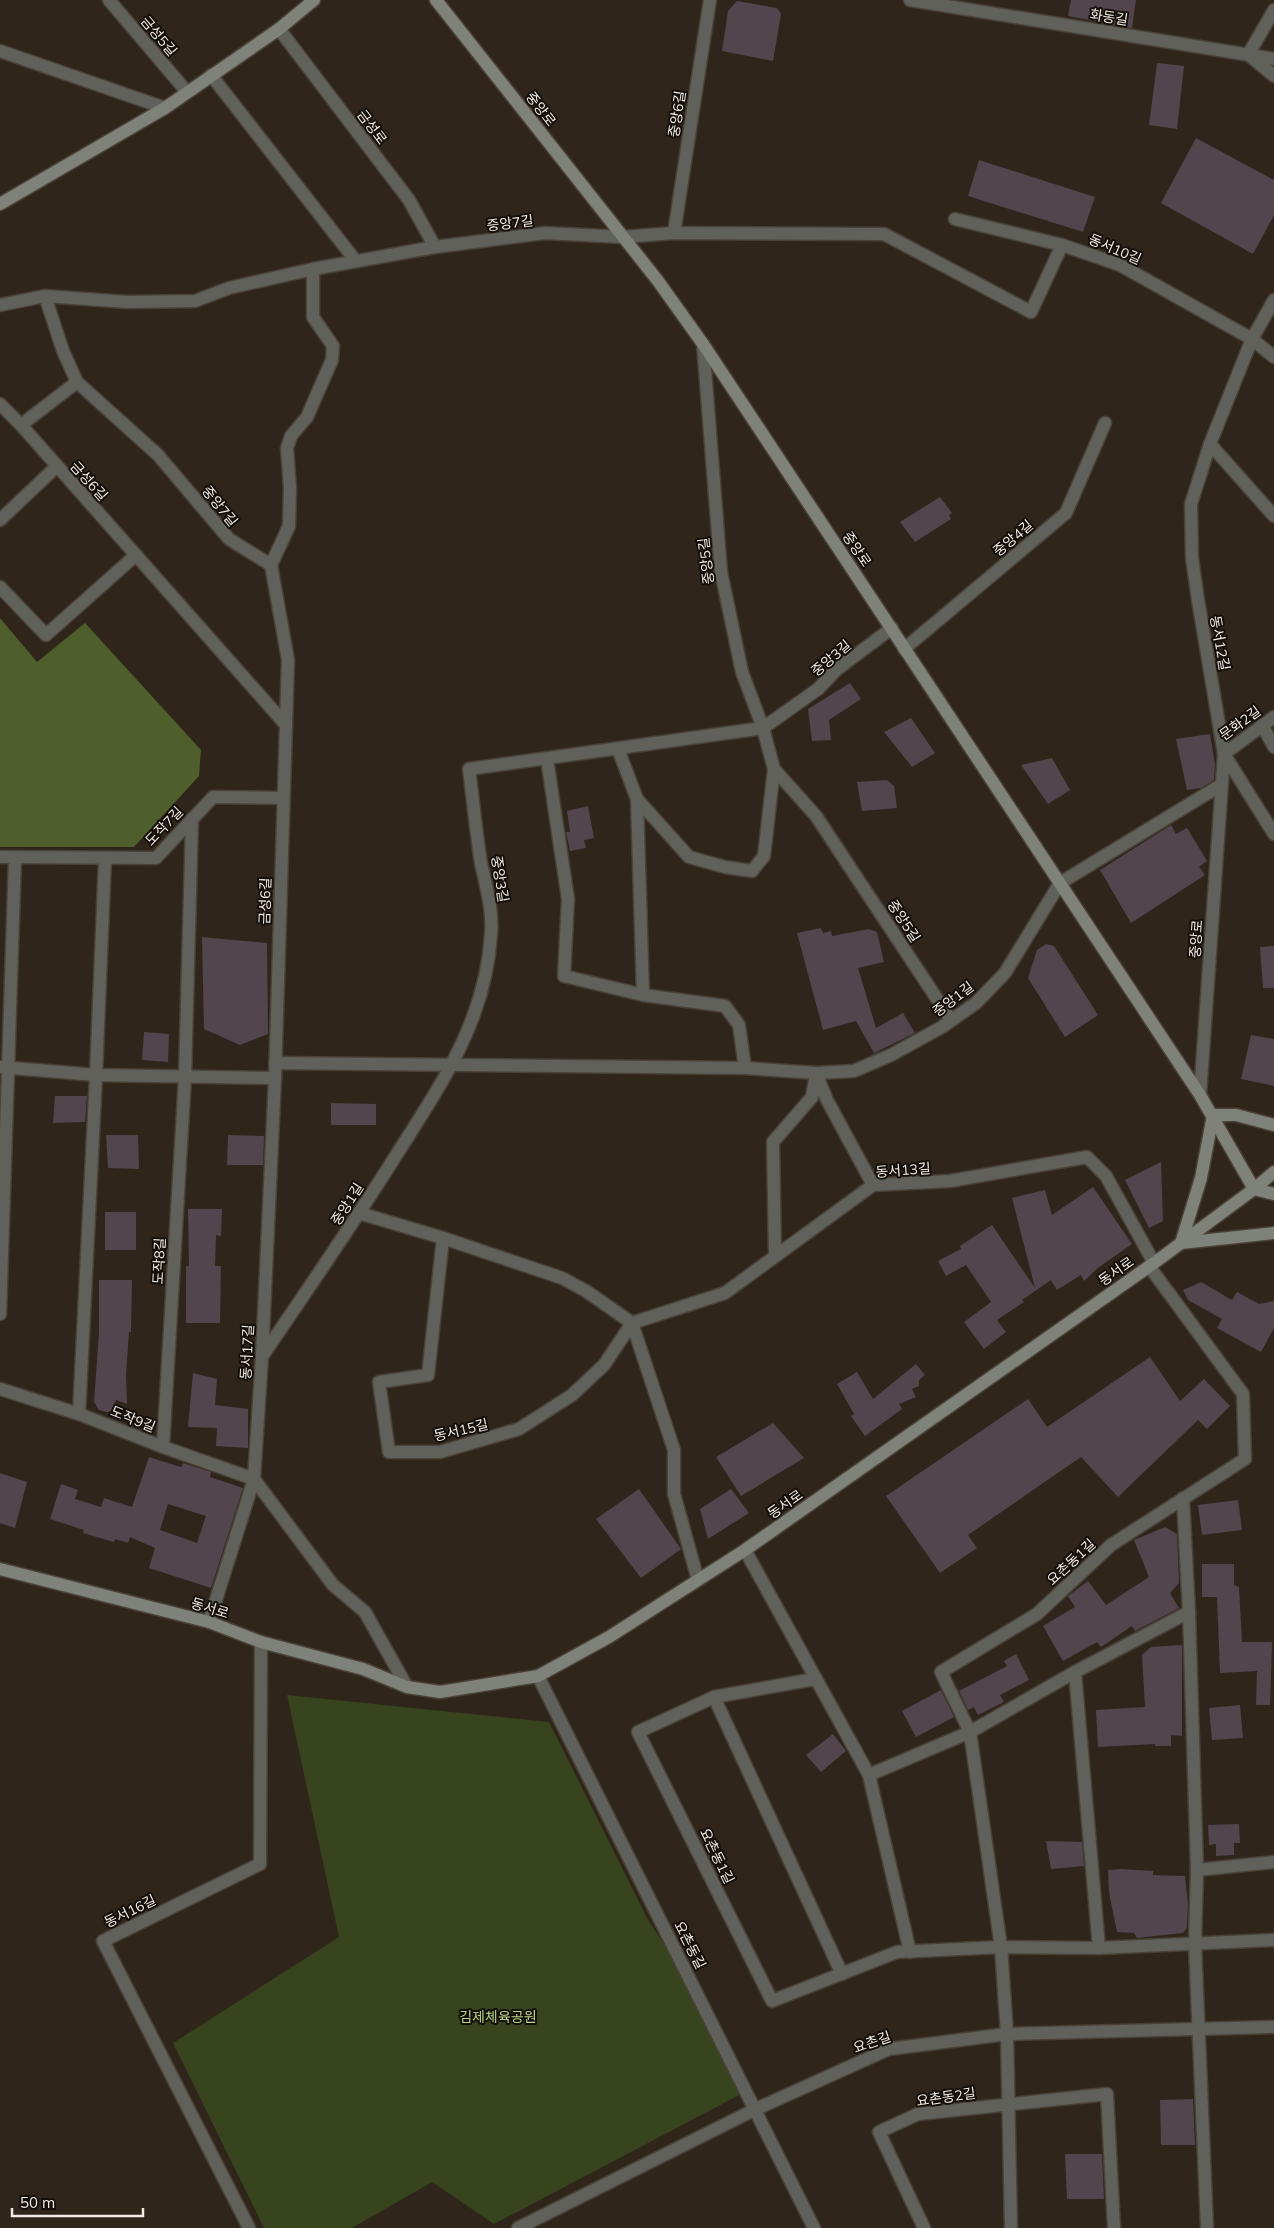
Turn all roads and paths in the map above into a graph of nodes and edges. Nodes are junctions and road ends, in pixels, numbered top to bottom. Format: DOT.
graph roads {
  1 [pos="109,0"];
  2 [pos="314,0"];
  3 [pos="436,0"];
  4 [pos="710,0"];
  5 [pos="910,0"];
  6 [pos="1274,10"];
  7 [pos="278,28"];
  8 [pos="0,51"];
  9 [pos="1248,54"];
  10 [pos="1274,59"];
  11 [pos="211,75"];
  12 [pos="1274,76"];
  13 [pos="187,92"];
  14 [pos="165,108"];
  15 [pos="0,204"];
  16 [pos="955,219"];
  17 [pos="674,233"];
  18 [pos="623,237"];
  19 [pos="1062,245"];
  20 [pos="435,248"];
  21 [pos="355,260"];
  22 [pos="314,269"];
  23 [pos="45,296"];
  24 [pos="1274,300"];
  25 [pos="0,305"];
  26 [pos="1252,339"];
  27 [pos="703,344"];
  28 [pos="1274,357"];
  29 [pos="77,382"];
  30 [pos="0,404"];
  31 [pos="1105,423"];
  32 [pos="21,425"];
  33 [pos="1210,444"];
  34 [pos="56,467"];
  35 [pos="1274,516"];
  36 [pos="0,520"];
  37 [pos="136,555"];
  38 [pos="271,566"];
  39 [pos="0,587"];
  40 [pos="892,628"];
  41 [pos="904,649"];
  42 [pos="1274,717"];
  43 [pos="286,725"];
  44 [pos="1262,725"];
  45 [pos="763,728"];
  46 [pos="1274,747"];
  47 [pos="618,749"];
  48 [pos="1224,754"];
  49 [pos="547,759"];
  50 [pos="774,769"];
  51 [pos="1221,785"];
  52 [pos="283,798"];
  53 [pos="637,799"];
  54 [pos="192,818"];
  55 [pos="1274,834"];
  56 [pos="0,857"];
  57 [pos="15,858"];
  58 [pos="105,859"];
  59 [pos="1060,883"];
  60 [pos="643,995"];
  61 [pos="951,1020"];
  62 [pos="275,1063"];
  63 [pos="452,1066"];
  64 [pos="4,1068"];
  65 [pos="745,1068"];
  66 [pos="816,1072"];
  67 [pos="96,1075"];
  68 [pos="185,1076"];
  69 [pos="275,1078"];
  70 [pos="1200,1095"];
  71 [pos="1212,1115"];
  72 [pos="1274,1125"];
  73 [pos="1274,1172"];
  74 [pos="873,1185"];
  75 [pos="1254,1189"];
  76 [pos="1274,1194"];
  77 [pos="359,1213"];
  78 [pos="1274,1233"];
  79 [pos="443,1238"];
  80 [pos="1181,1243"];
  81 [pos="775,1256"];
  82 [pos="1151,1265"];
  83 [pos="0,1314"];
  84 [pos="632,1323"];
  85 [pos="262,1356"];
  86 [pos="0,1389"];
  87 [pos="79,1414"];
  88 [pos="163,1447"];
  89 [pos="254,1479"];
  90 [pos="1183,1498"];
  91 [pos="745,1550"];
  92 [pos="0,1570"];
  93 [pos="698,1580"];
  94 [pos="1189,1612"];
  95 [pos="209,1622"];
  96 [pos="261,1642"];
  97 [pos="1075,1672"];
  98 [pos="538,1676"];
  99 [pos="815,1679"];
  100 [pos="407,1687"];
  101 [pos="714,1697"];
  102 [pos="970,1732"];
  103 [pos="869,1775"];
  104 [pos="1274,1862"];
  105 [pos="1197,1870"];
  106 [pos="1274,1940"];
  107 [pos="1195,1944"];
  108 [pos="1002,1947"];
  109 [pos="1099,1948"];
  110 [pos="910,1952"];
  111 [pos="842,1974"];
  112 [pos="1274,2027"];
  113 [pos="1200,2028"];
  114 [pos="1007,2034"];
  115 [pos="1007,2105"];
  116 [pos="756,2110"];
  117 [pos="249,2228"];
  118 [pos="518,2228"];
  119 [pos="814,2228"];
  120 [pos="924,2228"];
  121 [pos="1011,2228"];
  122 [pos="1114,2228"];
  123 [pos="1207,2228"];
  1 -- 13 [label="street, 금성5길"];
  2 -- 7 [label="street"];
  3 -- 18 [label="street, 중앙로"];
  4 -- 17 [label="street, 중앙6길"];
  5 -- 9 [label="street, 화동길"];
  6 -- 9 [label="street"];
  7 -- 11 [label="street"];
  7 -- 20 [label="street, 금성로"];
  8 -- 14 [label="street"];
  9 -- 10 [label="street, 화동길"];
  9 -- 12 [label="street"];
  11 -- 13 [label="street"];
  11 -- 21 [label="street"];
  13 -- 14 [label="street"];
  14 -- 15 [label="street"];
  16 -- 19 [label="street, 동서10길"];
  17 -- 18 [label="street"];
  17 -- 19 [label="street"];
  18 -- 20 [label="street, 중앙7길"];
  18 -- 27 [label="street, 중앙로"];
  19 -- 26 [label="street, 동서10길"];
  20 -- 21 [label="street, 중앙7길"];
  21 -- 22 [label="street, 중앙7길"];
  22 -- 23 [label="street, 중앙7길"];
  22 -- 38 [label="street"];
  23 -- 25 [label="street, 중앙7길"];
  23 -- 29 [label="street, 중앙7길"];
  24 -- 26 [label="street, 동서12길"];
  26 -- 28 [label="street, 동서10길"];
  26 -- 33 [label="street, 동서12길"];
  27 -- 40 [label="street, 중앙로"];
  27 -- 45 [label="street, 중앙5길"];
  29 -- 32 [label="street"];
  29 -- 38 [label="street, 중앙7길"];
  30 -- 32 [label="street, 금성6길"];
  31 -- 41 [label="street, 중앙4길"];
  32 -- 34 [label="street, 금성6길"];
  33 -- 35 [label="street"];
  33 -- 48 [label="street, 동서12길"];
  34 -- 36 [label="street"];
  34 -- 37 [label="street, 금성6길"];
  37 -- 39 [label="street"];
  37 -- 43 [label="street, 금성6길"];
  38 -- 43 [label="street, 금성6길"];
  40 -- 41 [label="street, 중앙로"];
  40 -- 45 [label="street, 중앙3길"];
  41 -- 59 [label="street, 중앙로"];
  42 -- 44 [label="street, 문화2길"];
  43 -- 52 [label="street, 금성6길"];
  44 -- 46 [label="street"];
  44 -- 48 [label="street, 문화2길"];
  45 -- 47 [label="street, 중앙3길"];
  45 -- 50 [label="street, 중앙5길"];
  47 -- 49 [label="street, 중앙3길"];
  47 -- 53 [label="street"];
  48 -- 51 [label="street, 중앙로"];
  48 -- 55 [label="street, 동서12길"];
  49 -- 60 [label="street"];
  49 -- 63 [label="street, 중앙3길"];
  50 -- 53 [label="street, 중앙5길"];
  50 -- 61 [label="street, 중앙5길"];
  51 -- 59 [label="street"];
  51 -- 70 [label="street, 중앙로"];
  52 -- 54 [label="street, 도작7길"];
  52 -- 62 [label="street, 금성6길"];
  53 -- 60 [label="street"];
  54 -- 58 [label="street, 도작7길"];
  54 -- 68 [label="street, 도작8길"];
  56 -- 57 [label="street, 도작7길"];
  57 -- 58 [label="street, 도작7길"];
  57 -- 64 [label="street"];
  58 -- 67 [label="street"];
  59 -- 61 [label="street, 중앙1길"];
  59 -- 70 [label="street, 중앙로"];
  60 -- 65 [label="street"];
  61 -- 66 [label="street, 중앙1길"];
  62 -- 63 [label="street, 중앙1길"];
  62 -- 69 [label="street, 금성6길"];
  63 -- 65 [label="street, 중앙1길"];
  63 -- 77 [label="street, 중앙1길"];
  64 -- 67 [label="street"];
  64 -- 83 [label="street"];
  65 -- 66 [label="street, 중앙1길"];
  66 -- 74 [label="street"];
  66 -- 81 [label="street"];
  67 -- 68 [label="street"];
  67 -- 87 [label="street"];
  68 -- 69 [label="street"];
  68 -- 88 [label="street, 도작8길"];
  69 -- 85 [label="street, 동서17길"];
  70 -- 71 [label="street, 중앙로"];
  71 -- 72 [label="street"];
  71 -- 75 [label="street, 중앙로"];
  71 -- 80 [label="street"];
  73 -- 75 [label="street, 동서로"];
  74 -- 81 [label="street, 동서13길"];
  74 -- 82 [label="street, 동서13길"];
  75 -- 76 [label="street"];
  75 -- 80 [label="street, 동서로"];
  77 -- 79 [label="street"];
  77 -- 85 [label="street, 중앙1길"];
  78 -- 80 [label="street"];
  79 -- 84 [label="street"];
  79 -- 84 [label="street, 동서15길"];
  80 -- 82 [label="street, 동서로"];
  81 -- 84 [label="street, 동서13길"];
  82 -- 90 [label="street, 동서로"];
  82 -- 91 [label="street, 동서로"];
  84 -- 93 [label="street"];
  85 -- 89 [label="street, 동서17길"];
  86 -- 87 [label="street, 도작9길"];
  87 -- 88 [label="street, 도작9길"];
  88 -- 89 [label="street, 도작9길"];
  89 -- 95 [label="street, 동서17길"];
  89 -- 100 [label="street"];
  90 -- 94 [label="street"];
  90 -- 102 [label="street, 요촌동1길"];
  91 -- 93 [label="street, 동서로"];
  91 -- 99 [label="street"];
  92 -- 95 [label="street, 동서로"];
  93 -- 98 [label="street, 동서로"];
  94 -- 97 [label="street"];
  94 -- 105 [label="street"];
  95 -- 96 [label="street, 동서로"];
  96 -- 100 [label="street, 동서로"];
  96 -- 117 [label="street, 동서16길"];
  97 -- 102 [label="street"];
  97 -- 109 [label="street"];
  98 -- 100 [label="street, 동서로"];
  98 -- 116 [label="street, 요촌동길"];
  99 -- 101 [label="street, 요촌동1길"];
  99 -- 103 [label="street"];
  101 -- 111 [label="street"];
  101 -- 111 [label="street, 요촌동1길"];
  102 -- 103 [label="street"];
  102 -- 108 [label="street, 요촌동1길"];
  103 -- 110 [label="street"];
  104 -- 105 [label="street"];
  105 -- 107 [label="street"];
  106 -- 107 [label="street, 요촌동1길"];
  107 -- 109 [label="street, 요촌동1길"];
  107 -- 113 [label="street"];
  108 -- 109 [label="street, 요촌동1길"];
  108 -- 110 [label="street, 요촌동1길"];
  108 -- 114 [label="street"];
  110 -- 111 [label="street, 요촌동1길"];
  112 -- 113 [label="street, 요촌길"];
  113 -- 114 [label="street, 요촌길"];
  113 -- 123 [label="street"];
  114 -- 115 [label="street"];
  114 -- 116 [label="street, 요촌길"];
  115 -- 120 [label="street, 요촌동2길"];
  115 -- 121 [label="street"];
  115 -- 122 [label="street, 요촌동2길"];
  116 -- 118 [label="street, 요촌길"];
  116 -- 119 [label="street, 요촌동길"];
}
